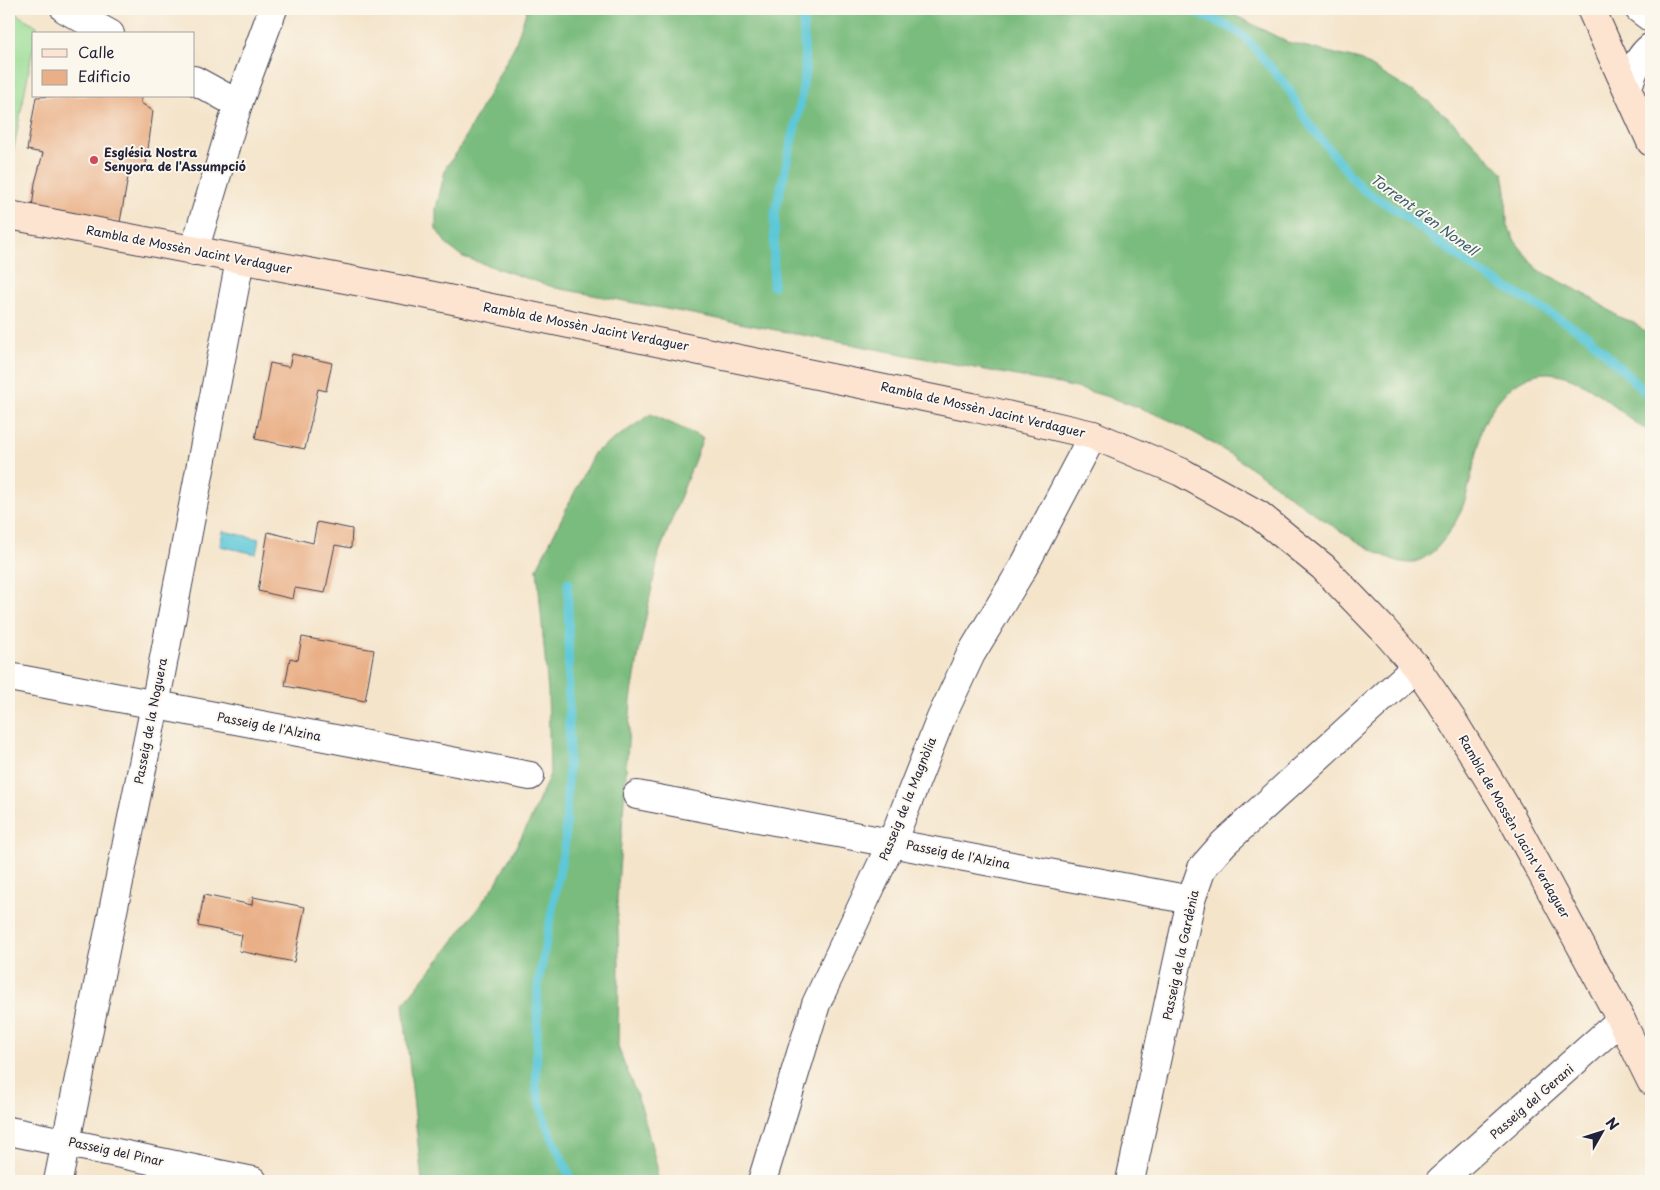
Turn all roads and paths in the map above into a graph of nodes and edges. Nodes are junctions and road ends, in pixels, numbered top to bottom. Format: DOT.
graph roads {
  1 [pos="65,9"];
  2 [pos="273,9"];
  3 [pos="1590,9"];
  4 [pos="1639,9"];
  5 [pos="1651,18"];
  6 [pos="106,32"];
  7 [pos="1651,46"];
  8 [pos="195,81"];
  9 [pos="1628,88"];
  10 [pos="238,104"];
  11 [pos="1651,142"];
  12 [pos="9,215"];
  13 [pos="194,251"];
  14 [pos="240,260"];
  15 [pos="1093,435"];
  16 [pos="1416,668"];
  17 [pos="9,677"];
  18 [pos="155,705"];
  19 [pos="530,776"];
  20 [pos="637,795"];
  21 [pos="892,842"];
  22 [pos="1191,900"];
  23 [pos="1621,1020"];
  24 [pos="1651,1079"];
  25 [pos="9,1131"];
  26 [pos="66,1141"];
  27 [pos="58,1181"];
  28 [pos="253,1181"];
  29 [pos="762,1181"];
  30 [pos="1130,1181"];
  31 [pos="1440,1181"];
  1 -- 6 [label="street"];
  2 -- 10 [label="street"];
  3 -- 9 [label="street"];
  4 -- 5 [label="street"];
  7 -- 9 [label="street"];
  8 -- 10 [label="street"];
  9 -- 11 [label="street"];
  10 -- 13 [label="street"];
  12 -- 13 [label="street, Rambla de Mossèn Jacint Verdaguer"];
  13 -- 14 [label="street, Rambla de Mossèn Jacint Verdaguer"];
  14 -- 15 [label="street, Rambla de Mossèn Jacint Verdaguer"];
  14 -- 18 [label="street, Passeig de la Noguera"];
  15 -- 16 [label="street, Rambla de Mossèn Jacint Verdaguer"];
  15 -- 21 [label="street, Passeig de la Magnòlia"];
  16 -- 22 [label="street, Passeig de la Gardènia"];
  16 -- 23 [label="street, Rambla de Mossèn Jacint Verdaguer"];
  17 -- 18 [label="street, Passeig de l'Alzina"];
  18 -- 19 [label="street, Passeig de l'Alzina"];
  18 -- 26 [label="street, Passeig de la Noguera"];
  20 -- 21 [label="street, Passeig de l'Alzina"];
  21 -- 22 [label="street, Passeig de l'Alzina"];
  21 -- 29 [label="street, Passeig de la Magnòlia"];
  22 -- 30 [label="street, Passeig de la Gardènia"];
  23 -- 24 [label="street, Rambla de Mossèn Jacint Verdaguer"];
  23 -- 31 [label="street, Passeig del Gerani"];
  25 -- 26 [label="street, Passeig del Pinar"];
  26 -- 27 [label="street, Passeig de la Noguera"];
  26 -- 28 [label="street, Passeig del Pinar"];
}
